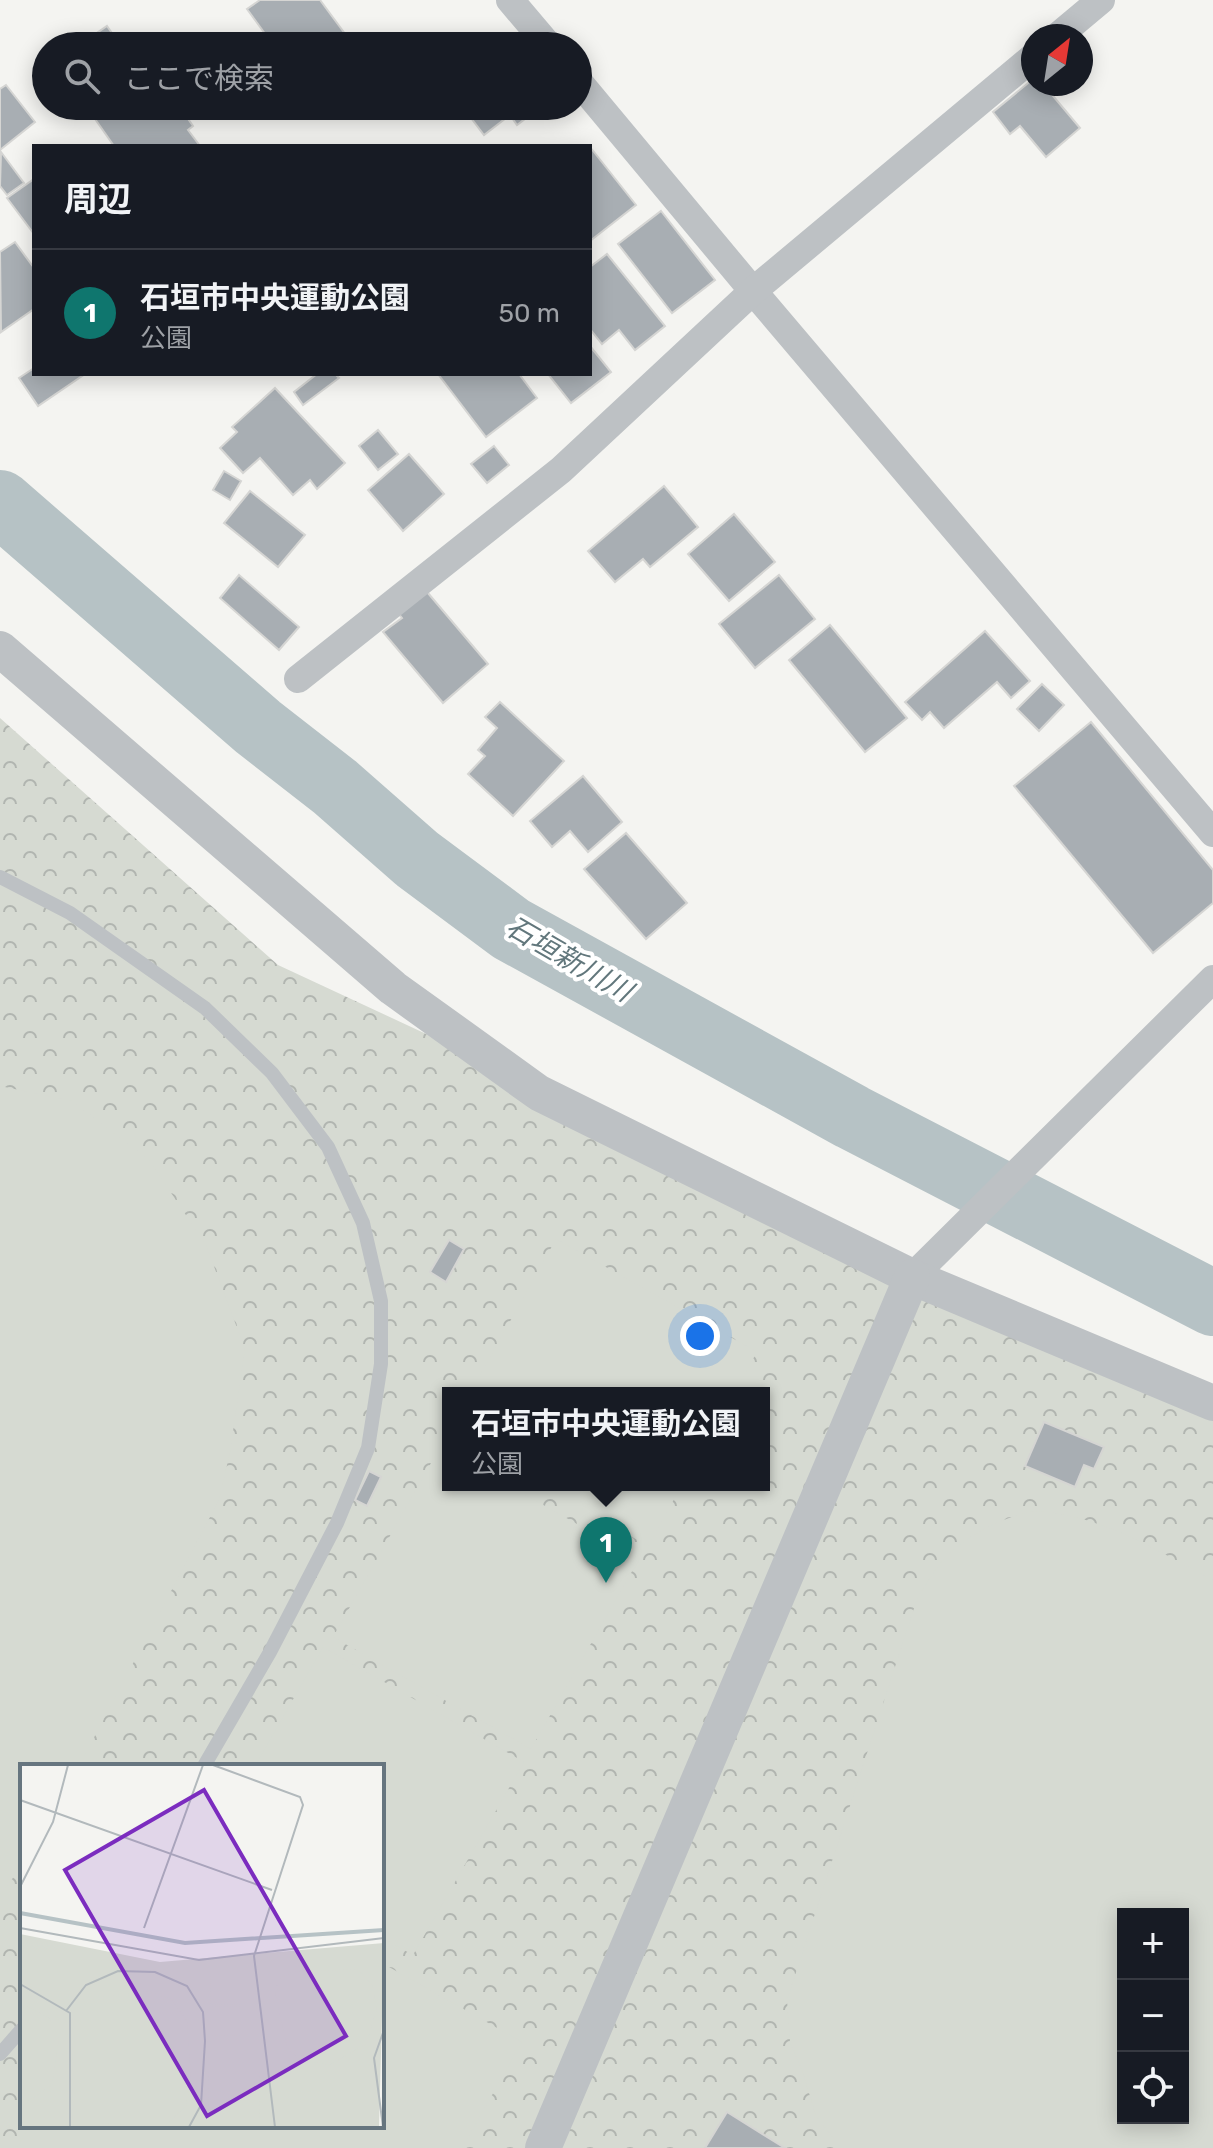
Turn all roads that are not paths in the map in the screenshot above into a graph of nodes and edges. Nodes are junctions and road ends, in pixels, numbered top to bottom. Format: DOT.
graph roads {
  1 [pos="510,0"];
  2 [pos="1101,0"];
  3 [pos="1072,24"];
  4 [pos="537,32"];
  5 [pos="1021,67"];
  6 [pos="592,98"];
  7 [pos="753,291"];
  8 [pos="0,649"];
  9 [pos="298,679"];
  10 [pos="1213,833"];
  11 [pos="0,877"];
  12 [pos="1213,979"];
  13 [pos="912,1277"];
  14 [pos="1213,1403"];
  15 [pos="205,1764"];
  16 [pos="20,2031"];
  17 [pos="0,2054"];
  18 [pos="543,2148"];
  1 -- 4 [label="street"];
  2 -- 3 [label="street"];
  5 -- 7 [label="street"];
  6 -- 7 [label="street"];
  7 -- 9 [label="street"];
  7 -- 10 [label="street"];
  8 -- 13 [label="street"];
  11 -- 15 [label="lane"];
  12 -- 13 [label="street"];
  13 -- 14 [label="street"];
  13 -- 18 [label="street"];
  16 -- 17 [label="lane"];
}
